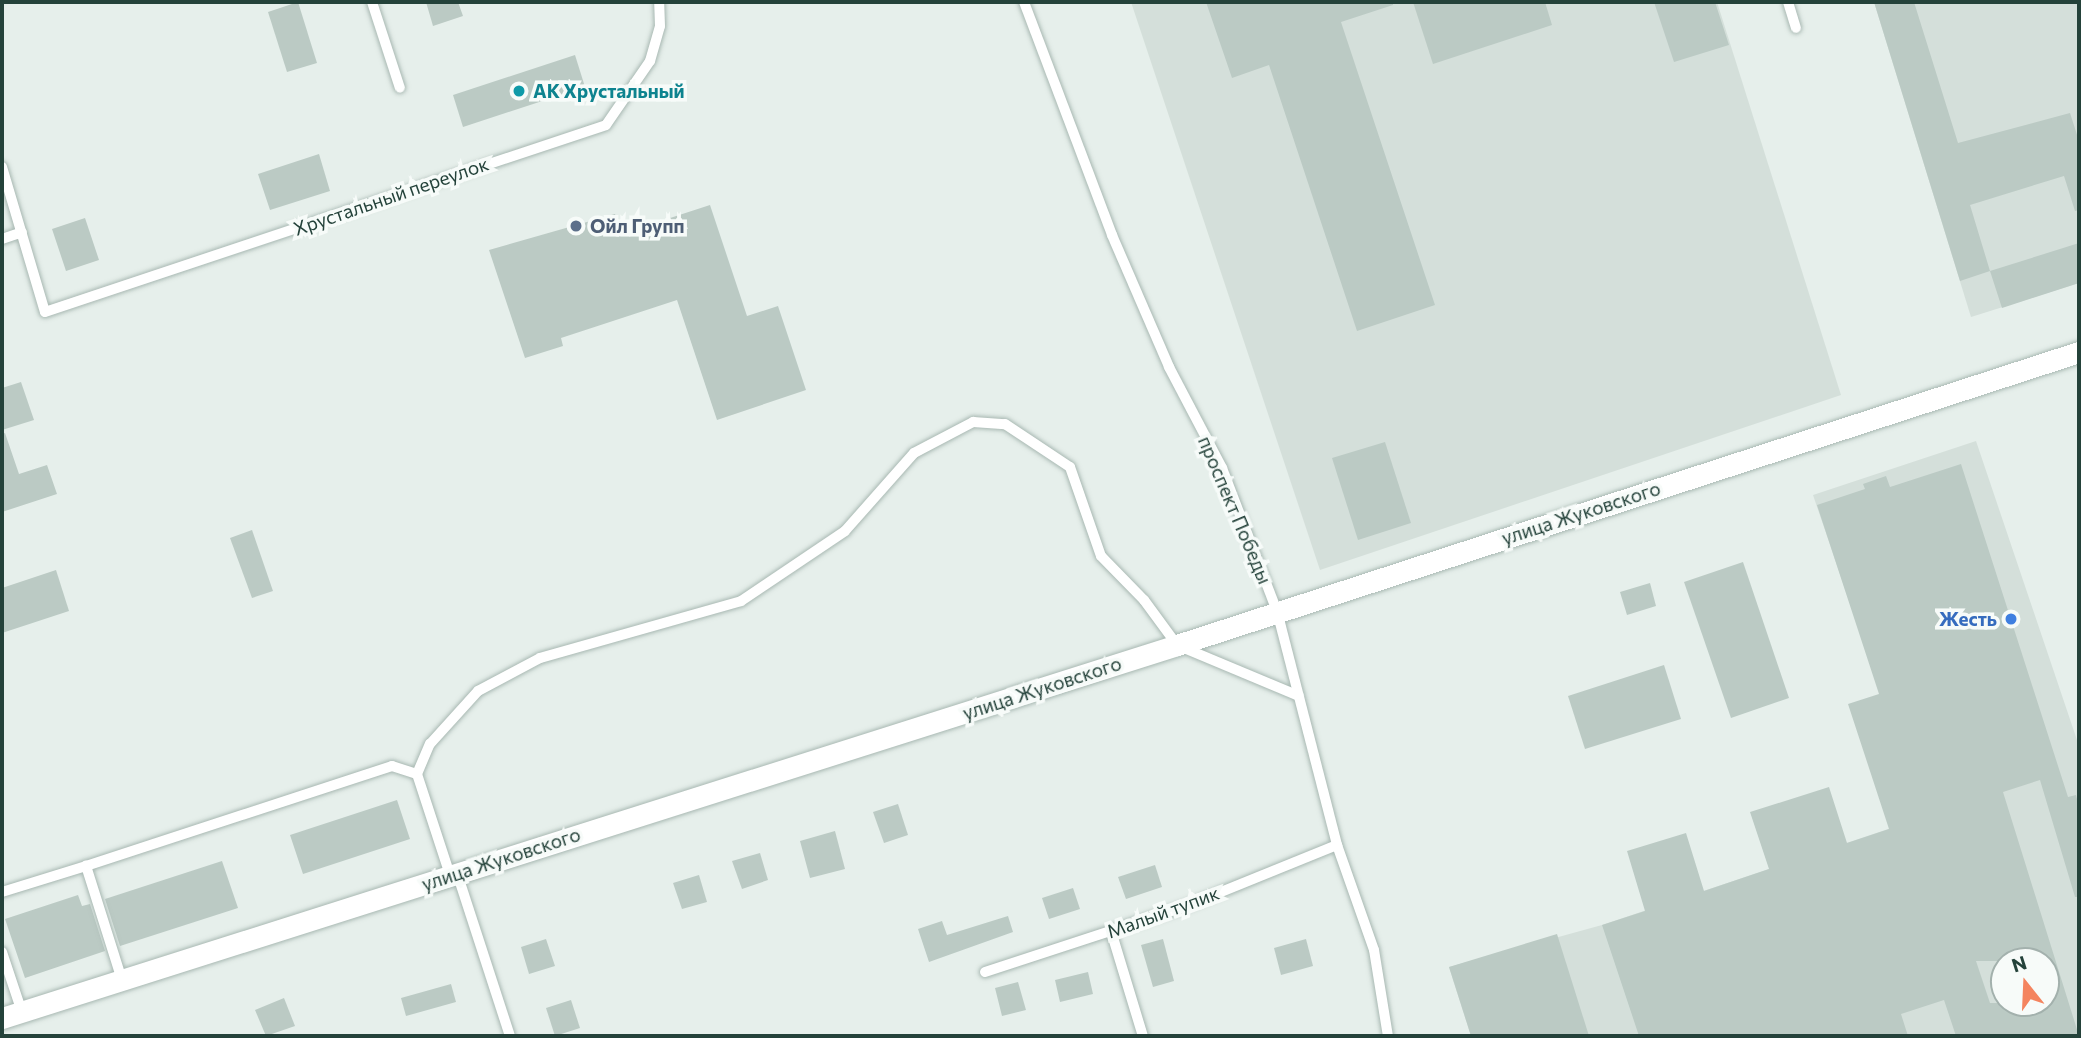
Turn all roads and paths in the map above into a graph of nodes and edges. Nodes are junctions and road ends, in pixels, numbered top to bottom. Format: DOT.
graph roads {
  1 [pos="372,2"];
  2 [pos="659,2"];
  3 [pos="1024,2"];
  4 [pos="1788,2"];
  5 [pos="1796,28"];
  6 [pos="400,88"];
  7 [pos="2,166"];
  8 [pos="22,232"];
  9 [pos="2,239"];
  10 [pos="2079,352"];
  11 [pos="1277,611"];
  12 [pos="1177,645"];
  13 [pos="1299,696"];
  14 [pos="417,774"];
  15 [pos="1337,845"];
  16 [pos="86,866"];
  17 [pos="454,874"];
  18 [pos="2,892"];
  19 [pos="1111,931"];
  20 [pos="2,952"];
  21 [pos="985,972"];
  22 [pos="122,980"];
  23 [pos="12,1015"];
  24 [pos="510,1036"];
  25 [pos="1143,1036"];
  26 [pos="1388,1036"];
  1 -- 6 [label="lane"];
  2 -- 8 [label="lane, Хрустальный переулок"];
  3 -- 11 [label="lane, проспект Победы"];
  4 -- 5 [label="lane"];
  7 -- 8 [label="lane"];
  8 -- 9 [label="lane"];
  10 -- 11 [label="street, улица Жуковского"];
  11 -- 12 [label="street, улица Жуковского"];
  11 -- 13 [label="lane, проспект Победы"];
  12 -- 13 [label="lane"];
  12 -- 14 [label="lane"];
  12 -- 17 [label="street, улица Жуковского"];
  13 -- 15 [label="lane, проспект Победы"];
  14 -- 16 [label="lane"];
  14 -- 17 [label="lane"];
  15 -- 19 [label="lane, Малый тупик"];
  15 -- 26 [label="lane, проспект Победы"];
  16 -- 18 [label="lane"];
  16 -- 22 [label="lane"];
  17 -- 22 [label="street, улица Жуковского"];
  17 -- 24 [label="lane"];
  19 -- 21 [label="lane, Малый тупик"];
  19 -- 25 [label="lane"];
  20 -- 23 [label="lane"];
  22 -- 23 [label="street, улица Жуковского"];
}
